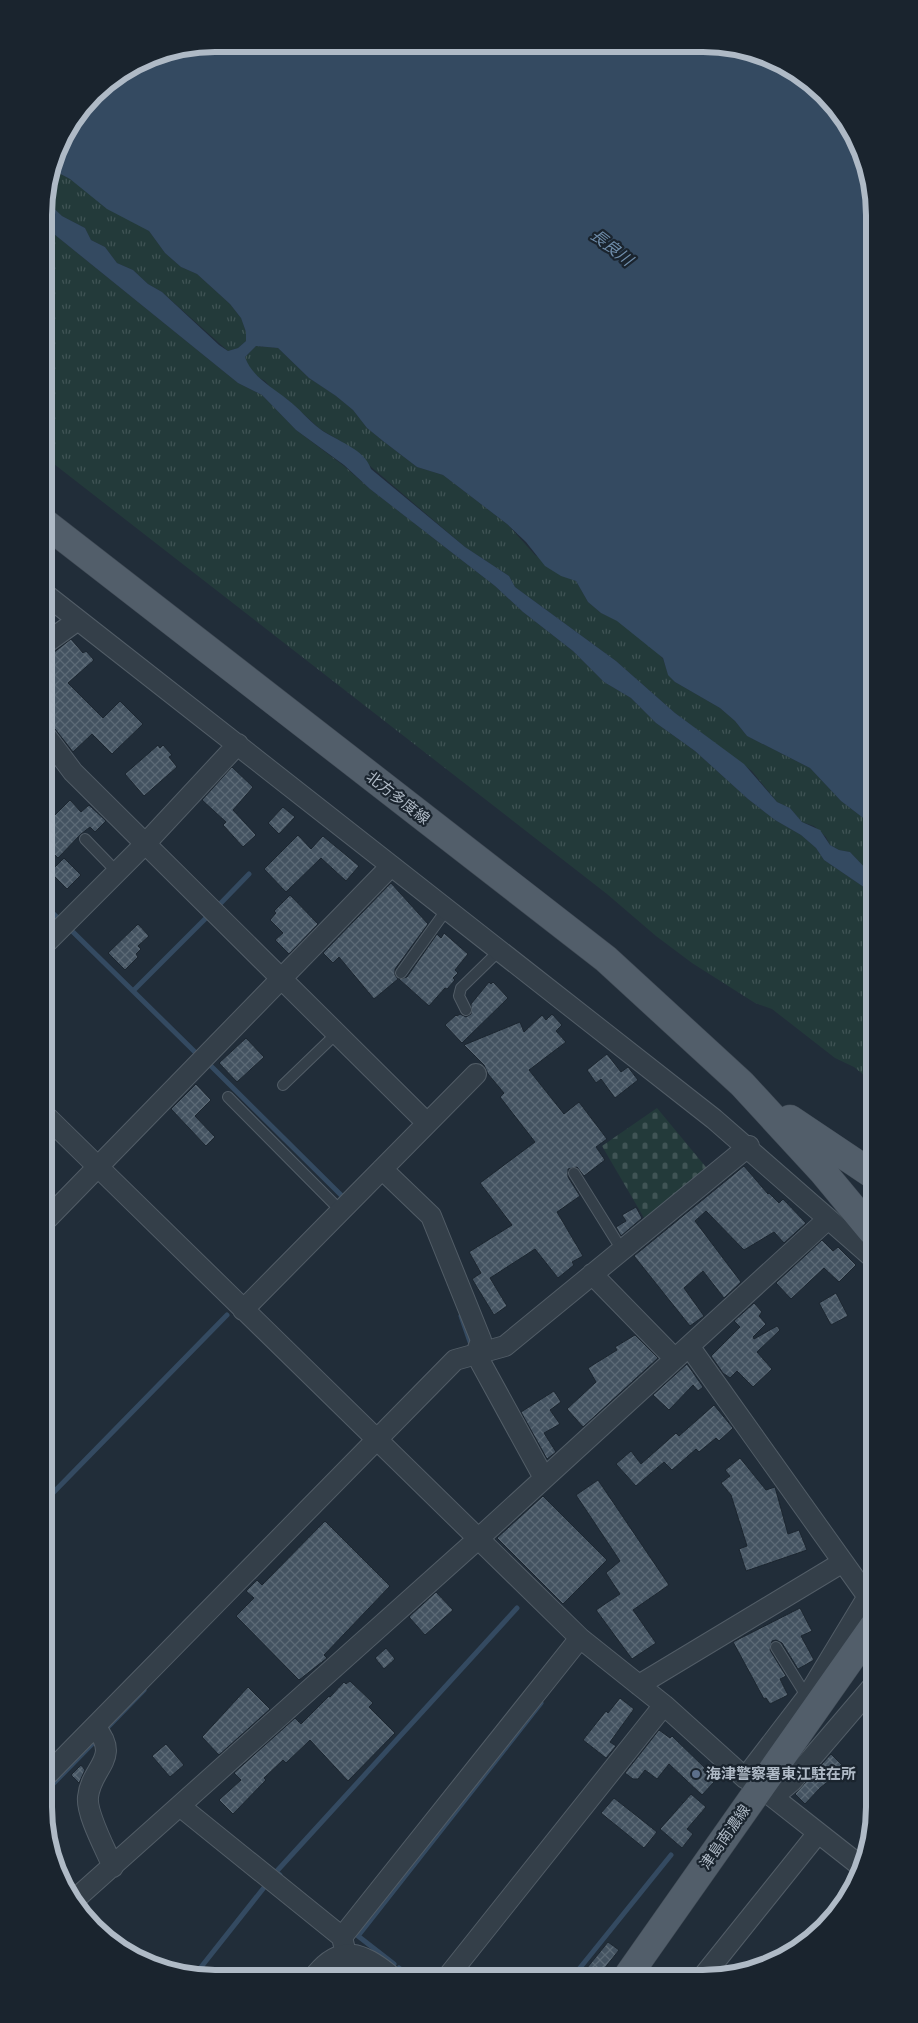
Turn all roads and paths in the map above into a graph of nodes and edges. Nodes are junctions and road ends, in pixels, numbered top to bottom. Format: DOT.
graph roads {
  1 [pos="53,529"];
  2 [pos="53,599"];
  3 [pos="78,620"];
  4 [pos="53,638"];
  5 [pos="238,744"];
  6 [pos="53,745"];
  7 [pos="85,839"];
  8 [pos="145,844"];
  9 [pos="391,866"];
  10 [pos="117,872"];
  11 [pos="447,909"];
  12 [pos="53,936"];
  13 [pos="500,950"];
  14 [pos="401,973"];
  15 [pos="280,980"];
  16 [pos="466,1010"];
  17 [pos="336,1034"];
  18 [pos="476,1074"];
  19 [pos="742,1084"];
  20 [pos="283,1085"];
  21 [pos="228,1097"];
  22 [pos="52,1122"];
  23 [pos="427,1123"];
  24 [pos="749,1146"];
  25 [pos="98,1166"];
  26 [pos="382,1169"];
  27 [pos="865,1170"];
  28 [pos="574,1173"];
  29 [pos="341,1211"];
  30 [pos="52,1213"];
  31 [pos="828,1219"];
  32 [pos="865,1223"];
  33 [pos="622,1250"];
  34 [pos="865,1251"];
  35 [pos="592,1274"];
  36 [pos="243,1310"];
  37 [pos="682,1352"];
  38 [pos="476,1354"];
  39 [pos="377,1440"];
  40 [pos="544,1478"];
  41 [pos="479,1538"];
  42 [pos="844,1562"];
  43 [pos="865,1587"];
  44 [pos="865,1601"];
  45 [pos="580,1638"];
  46 [pos="865,1638"];
  47 [pos="776,1647"];
  48 [pos="639,1685"];
  49 [pos="865,1695"];
  50 [pos="807,1697"];
  51 [pos="664,1705"];
  52 [pos="95,1727"];
  53 [pos="52,1770"];
  54 [pos="759,1787"];
  55 [pos="181,1807"];
  56 [pos="818,1833"];
  57 [pos="856,1862"];
  58 [pos="113,1867"];
  59 [pos="79,1896"];
  60 [pos="344,1946"];
  61 [pos="323,1970"];
  62 [pos="380,1970"];
  63 [pos="453,1970"];
  64 [pos="632,1970"];
  65 [pos="708,1970"];
  1 -- 19 [label="main road, 北方多度線"];
  2 -- 3 [label="street"];
  3 -- 4 [label="street"];
  3 -- 5 [label="street"];
  5 -- 8 [label="street"];
  5 -- 9 [label="street"];
  6 -- 8 [label="street"];
  7 -- 10 [label="lane"];
  8 -- 10 [label="street"];
  8 -- 15 [label="street"];
  9 -- 11 [label="street"];
  9 -- 15 [label="street"];
  10 -- 12 [label="street"];
  11 -- 13 [label="street"];
  11 -- 14 [label="lane"];
  13 -- 16 [label="lane"];
  13 -- 24 [label="street"];
  15 -- 17 [label="street"];
  15 -- 25 [label="street"];
  17 -- 20 [label="lane"];
  17 -- 23 [label="street"];
  18 -- 23 [label="street"];
  19 -- 27 [label="main road"];
  19 -- 32 [label="main road"];
  21 -- 29 [label="lane"];
  22 -- 25 [label="street"];
  23 -- 26 [label="street"];
  24 -- 31 [label="street"];
  24 -- 33 [label="street"];
  25 -- 30 [label="street"];
  25 -- 36 [label="street"];
  26 -- 29 [label="street"];
  26 -- 38 [label="street"];
  28 -- 33 [label="lane"];
  29 -- 36 [label="street"];
  31 -- 34 [label="street"];
  31 -- 37 [label="street"];
  33 -- 35 [label="street"];
  35 -- 37 [label="street"];
  35 -- 38 [label="street"];
  36 -- 39 [label="street"];
  37 -- 40 [label="street"];
  37 -- 42 [label="street"];
  38 -- 39 [label="street"];
  38 -- 40 [label="street"];
  39 -- 41 [label="street"];
  39 -- 52 [label="street"];
  40 -- 41 [label="street"];
  41 -- 45 [label="street"];
  41 -- 55 [label="street"];
  42 -- 43 [label="street"];
  42 -- 48 [label="street"];
  44 -- 50 [label="street"];
  45 -- 48 [label="street"];
  45 -- 60 [label="street"];
  46 -- 54 [label="main road, 津島南濃線"];
  47 -- 50 [label="lane"];
  48 -- 51 [label="street"];
  49 -- 54 [label="street"];
  50 -- 54 [label="street"];
  51 -- 54 [label="street"];
  51 -- 63 [label="street"];
  52 -- 53 [label="street"];
  52 -- 58 [label="street"];
  54 -- 56 [label="street"];
  54 -- 64 [label="main road, 津島南濃線"];
  55 -- 58 [label="street"];
  55 -- 60 [label="street"];
  56 -- 57 [label="street"];
  56 -- 65 [label="street"];
  58 -- 59 [label="street"];
  60 -- 61 [label="street"];
  60 -- 62 [label="street"];
}
